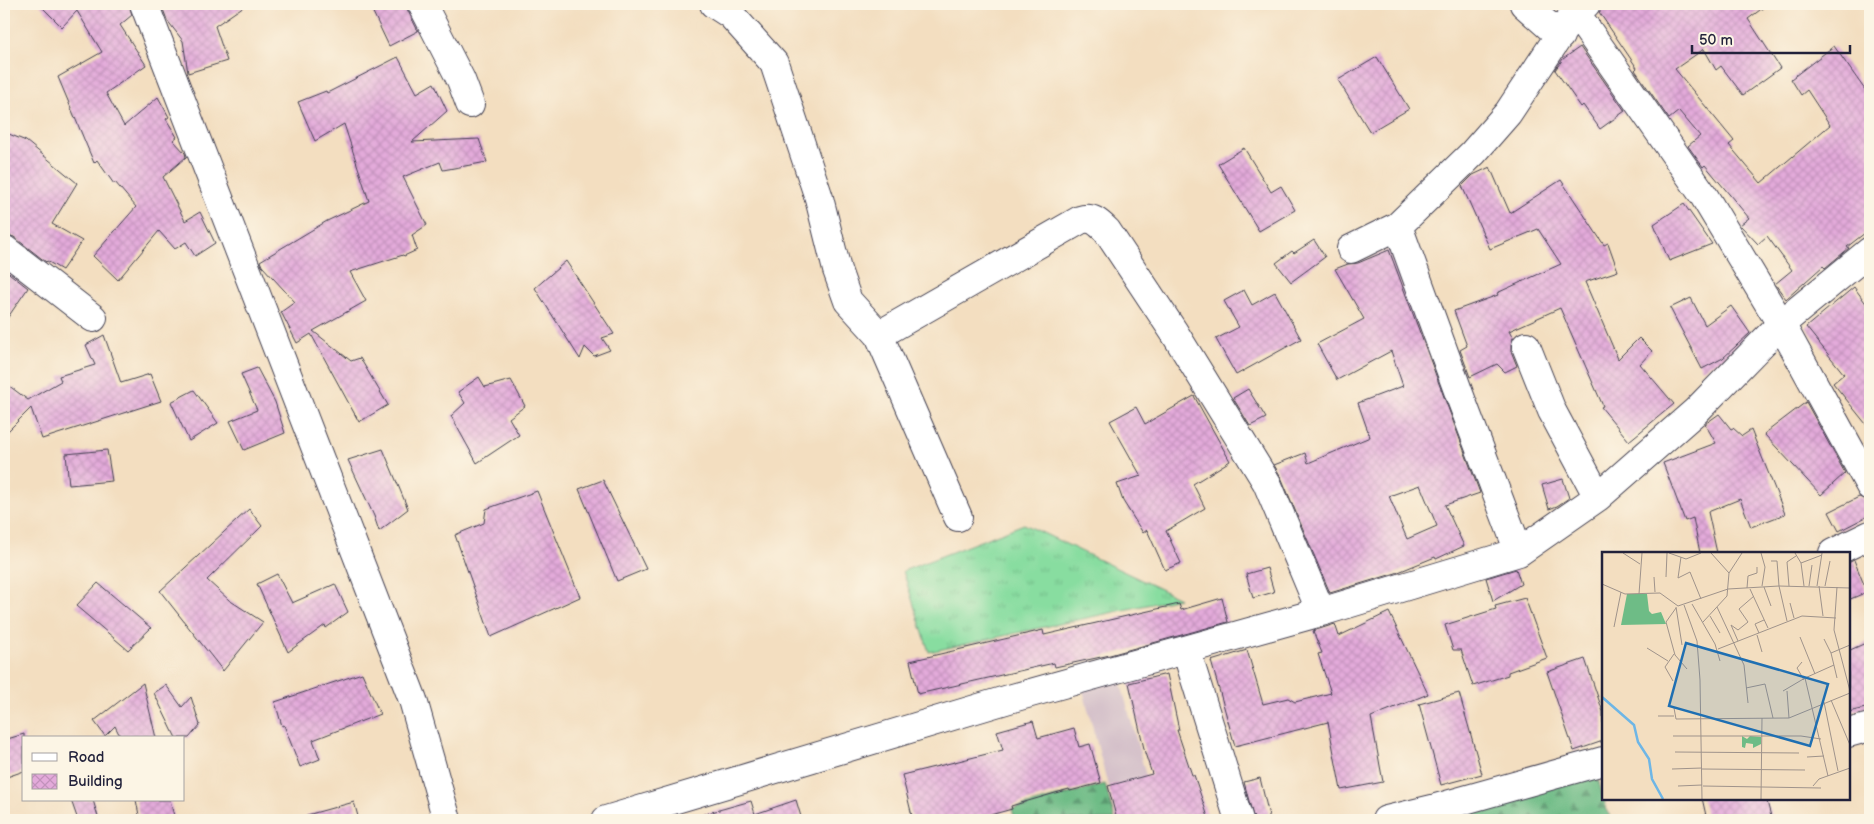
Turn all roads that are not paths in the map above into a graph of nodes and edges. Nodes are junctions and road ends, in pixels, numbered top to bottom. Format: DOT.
graph roads {
  1 [pos="144,4"];
  2 [pos="422,4"];
  3 [pos="714,4"];
  4 [pos="1524,4"];
  5 [pos="1580,8"];
  6 [pos="1560,36"];
  7 [pos="470,104"];
  8 [pos="1398,226"];
  9 [pos="4,249"];
  10 [pos="1351,249"];
  11 [pos="1870,251"];
  12 [pos="93,318"];
  13 [pos="1781,324"];
  14 [pos="879,335"];
  15 [pos="1526,346"];
  16 [pos="1870,486"];
  17 [pos="1598,497"];
  18 [pos="958,517"];
  19 [pos="1870,535"];
  20 [pos="1520,552"];
  21 [pos="1835,552"];
  22 [pos="1322,612"];
  23 [pos="1186,650"];
  24 [pos="1870,727"];
  25 [pos="1849,733"];
  26 [pos="1602,761"];
  27 [pos="447,820"];
  28 [pos="606,820"];
  29 [pos="1239,820"];
  30 [pos="1386,820"];
  1 -- 27 [label="street"];
  2 -- 7 [label="street"];
  3 -- 14 [label="street"];
  4 -- 6 [label="street"];
  5 -- 6 [label="street"];
  5 -- 13 [label="street"];
  6 -- 8 [label="street"];
  8 -- 10 [label="street"];
  8 -- 20 [label="street"];
  9 -- 12 [label="street"];
  11 -- 13 [label="street"];
  13 -- 16 [label="street"];
  13 -- 17 [label="street"];
  14 -- 18 [label="street"];
  14 -- 22 [label="street"];
  15 -- 17 [label="street"];
  17 -- 20 [label="street"];
  19 -- 21 [label="street"];
  20 -- 22 [label="street"];
  22 -- 23 [label="street"];
  23 -- 28 [label="street"];
  23 -- 29 [label="street"];
  24 -- 25 [label="street"];
  26 -- 30 [label="street"];
}
